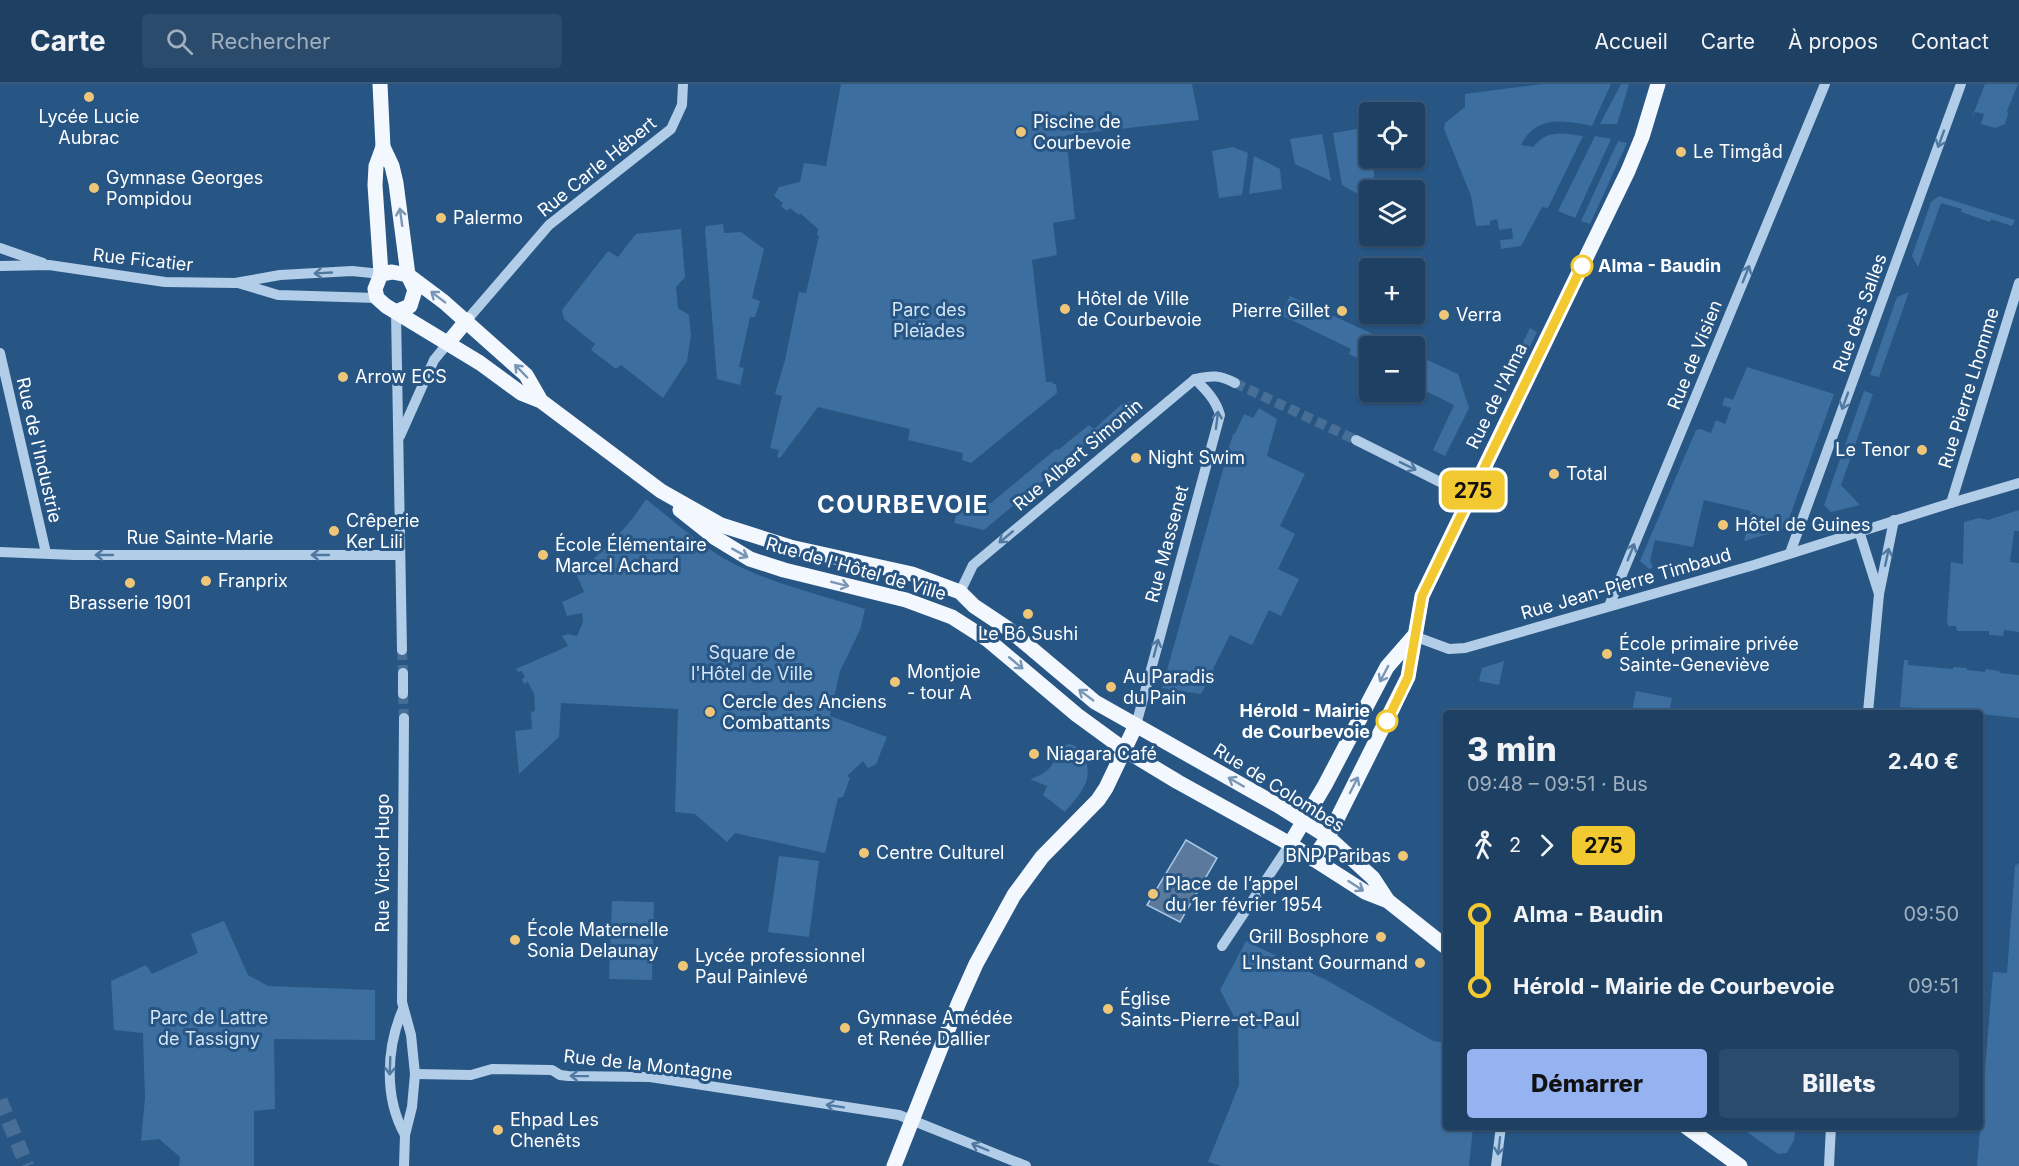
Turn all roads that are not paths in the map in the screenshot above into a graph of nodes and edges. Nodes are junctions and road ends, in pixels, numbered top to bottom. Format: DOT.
graph roads {
  1 [pos="380,84"];
  2 [pos="683,84"];
  3 [pos="1658,84"];
  4 [pos="1825,84"];
  5 [pos="1961,84"];
  6 [pos="383,147"];
  7 [pos="0,248"];
  8 [pos="49,265"];
  9 [pos="0,266"];
  10 [pos="381,274"];
  11 [pos="408,275"];
  12 [pos="235,282"];
  13 [pos="2019,283"];
  14 [pos="377,298"];
  15 [pos="396,312"];
  16 [pos="467,320"];
  17 [pos="448,343"];
  18 [pos="0,353"];
  19 [pos="1195,379"];
  20 [pos="1235,383"];
  21 [pos="541,401"];
  22 [pos="399,439"];
  23 [pos="1356,440"];
  24 [pos="2019,483"];
  25 [pos="661,491"];
  26 [pos="1470,496"];
  27 [pos="1951,503"];
  28 [pos="1894,520"];
  29 [pos="1859,531"];
  30 [pos="0,552"];
  31 [pos="1790,553"];
  32 [pos="46,554"];
  33 [pos="400,555"];
  34 [pos="960,592"];
  35 [pos="1879,594"];
  36 [pos="1610,606"];
  37 [pos="952,617"];
  38 [pos="1414,636"];
  39 [pos="402,650"];
  40 [pos="403,672"];
  41 [pos="403,694"];
  42 [pos="1868,710"];
  43 [pos="404,718"];
  44 [pos="1136,725"];
  45 [pos="1125,750"];
  46 [pos="1305,822"];
  47 [pos="1328,837"];
  48 [pos="1290,844"];
  49 [pos="1313,859"];
  50 [pos="1388,901"];
  51 [pos="1443,945"];
  52 [pos="1222,946"];
  53 [pos="403,1009"];
  54 [pos="415,1074"];
  55 [pos="913,1119"];
  56 [pos="1501,1130"];
  57 [pos="1690,1130"];
  58 [pos="1831,1130"];
  59 [pos="405,1135"];
  60 [pos="404,1166"];
  61 [pos="894,1166"];
  62 [pos="1026,1166"];
  63 [pos="1497,1166"];
  64 [pos="1740,1166"];
  65 [pos="1829,1166"];
  1 -- 6 [label="main road"];
  2 -- 16 [label="street, Rue Carle Hébert"];
  3 -- 26 [label="main road, Rue de l'Alma"];
  36 -- 4 [label="street, Rue de Visien, one-way"];
  5 -- 31 [label="street, Rue des Salles, one-way"];
  6 -- 10 [label="main road"];
  11 -- 6 [label="main road, one-way"];
  7 -- 8 [label="street, Rue Ficatier"];
  8 -- 9 [label="street, Rue Ficatier"];
  8 -- 12 [label="street, Rue Ficatier"];
  10 -- 11 [label="main road"];
  10 -- 12 [label="street, Rue Ficatier, one-way"];
  10 -- 14 [label="main road"];
  11 -- 15 [label="main road"];
  16 -- 11 [label="main road, Rue de l'Hôtel de Ville, one-way"];
  12 -- 14 [label="street, Rue Ficatier"];
  13 -- 27 [label="street, Rue Pierre Lhomme"];
  14 -- 15 [label="main road"];
  15 -- 17 [label="main road, Rue de l'Hôtel de Ville"];
  15 -- 22 [label="street"];
  16 -- 17 [label="main road"];
  21 -- 16 [label="main road, Rue de l'Hôtel de Ville, one-way"];
  17 -- 21 [label="main road, Rue de l'Hôtel de Ville"];
  17 -- 22 [label="street"];
  18 -- 32 [label="street, Rue de l'Industrie"];
  19 -- 20 [label="street"];
  19 -- 34 [label="street, Rue Albert Simonin, one-way"];
  44 -- 19 [label="street, Rue Massenet, one-way"];
  21 -- 25 [label="main road, Rue de l'Hôtel de Ville"];
  22 -- 33 [label="street"];
  23 -- 26 [label="street, one-way"];
  24 -- 27 [label="street, Rue Jean-Pierre Timbaud"];
  25 -- 34 [label="main road, Rue de l'Hôtel de Ville"];
  25 -- 37 [label="main road, Rue de l'Hôtel de Ville, one-way"];
  26 -- 38 [label="main road, Rue de l'Alma"];
  27 -- 28 [label="street, Rue Jean-Pierre Timbaud"];
  28 -- 29 [label="street, Rue Jean-Pierre Timbaud"];
  35 -- 28 [label="street, one-way"];
  29 -- 31 [label="street, Rue Jean-Pierre Timbaud"];
  29 -- 35 [label="street"];
  30 -- 32 [label="street, Rue Sainte-Marie"];
  31 -- 36 [label="street, Rue Jean-Pierre Timbaud"];
  33 -- 32 [label="street, Rue Sainte-Marie, one-way"];
  33 -- 39 [label="street"];
  34 -- 37 [label="main road"];
  44 -- 34 [label="main road, Rue de l'Hôtel de Ville, one-way"];
  35 -- 42 [label="street"];
  36 -- 38 [label="street, Rue Jean-Pierre Timbaud"];
  37 -- 45 [label="main road, Rue de l'Hôtel de Ville, one-way"];
  38 -- 46 [label="main road, Rue de l'Alma, one-way"];
  47 -- 38 [label="main road, Rue de l'Alma, one-way"];
  40 -- 41 [label="street"];
  43 -- 53 [label="street, Rue Victor Hugo"];
  44 -- 45 [label="main road"];
  46 -- 44 [label="main road, Rue de Colombes, one-way"];
  45 -- 48 [label="main road, Rue de Colombes"];
  45 -- 55 [label="main road"];
  46 -- 47 [label="main road, Rue de Colombes"];
  46 -- 48 [label="main road, Rue de l'Alma"];
  47 -- 49 [label="main road, Rue de l'Alma"];
  47 -- 50 [label="main road, Rue de Colombes"];
  48 -- 49 [label="main road, Rue de Colombes"];
  48 -- 52 [label="street"];
  49 -- 50 [label="main road, Rue de Colombes, one-way"];
  50 -- 51 [label="main road, Rue de Colombes"];
  53 -- 54 [label="street, Rue Victor Hugo"];
  53 -- 59 [label="street, Rue Victor Hugo, one-way"];
  55 -- 54 [label="street, Rue de la Montagne, one-way"];
  54 -- 59 [label="street, Rue Victor Hugo"];
  55 -- 61 [label="main road"];
  62 -- 55 [label="street, Rue de la Montagne, one-way"];
  56 -- 63 [label="street, one-way"];
  57 -- 64 [label="main road"];
  58 -- 65 [label="street"];
  59 -- 60 [label="street, Rue Victor Hugo"];
}
